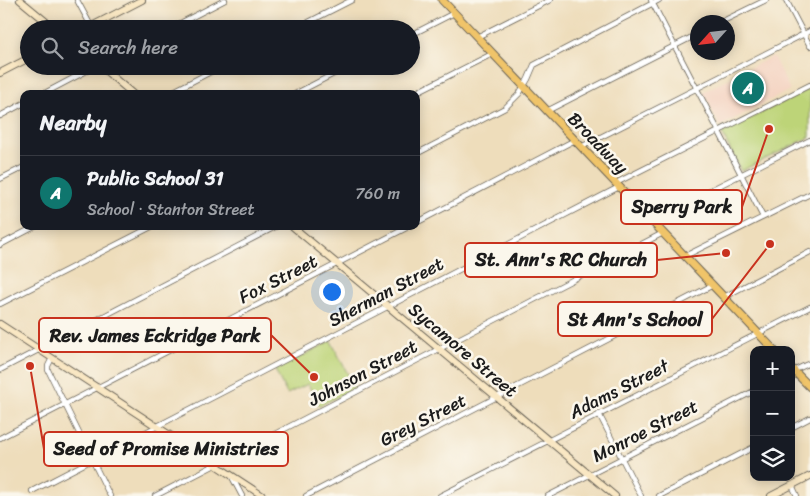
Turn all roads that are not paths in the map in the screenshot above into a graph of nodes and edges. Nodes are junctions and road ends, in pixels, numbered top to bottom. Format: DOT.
graph roads {
  1 [pos="20,0"];
  2 [pos="77,0"];
  3 [pos="142,0"];
  4 [pos="225,0"];
  5 [pos="352,0"];
  6 [pos="442,0"];
  7 [pos="550,0"];
  8 [pos="659,0"];
  9 [pos="766,0"];
  10 [pos="786,0"];
  11 [pos="652,2"];
  12 [pos="454,13"];
  13 [pos="735,15"];
  14 [pos="44,20"];
  15 [pos="85,20"];
  16 [pos="103,20"];
  17 [pos="186,20"];
  18 [pos="313,20"];
  19 [pos="420,30"];
  20 [pos="810,31"];
  21 [pos="804,34"];
  22 [pos="477,38"];
  23 [pos="690,38"];
  24 [pos="675,46"];
  25 [pos="810,46"];
  26 [pos="492,54"];
  27 [pos="20,63"];
  28 [pos="0,73"];
  29 [pos="80,75"];
  30 [pos="109,75"];
  31 [pos="205,75"];
  32 [pos="332,75"];
  33 [pos="810,85"];
  34 [pos="524,86"];
  35 [pos="696,89"];
  36 [pos="51,90"];
  37 [pos="127,90"];
  38 [pos="176,90"];
  39 [pos="303,90"];
  40 [pos="420,90"];
  41 [pos="20,105"];
  42 [pos="547,111"];
  43 [pos="0,116"];
  44 [pos="718,131"];
  45 [pos="575,140"];
  46 [pos="810,140"];
  47 [pos="581,147"];
  48 [pos="420,152"];
  49 [pos="20,169"];
  50 [pos="741,175"];
  51 [pos="0,179"];
  52 [pos="617,185"];
  53 [pos="810,194"];
  54 [pos="763,218"];
  55 [pos="651,220"];
  56 [pos="420,221"];
  57 [pos="28,230"];
  58 [pos="145,230"];
  59 [pos="269,230"];
  60 [pos="297,230"];
  61 [pos="402,230"];
  62 [pos="663,233"];
  63 [pos="0,245"];
  64 [pos="810,252"];
  65 [pos="685,256"];
  66 [pos="337,264"];
  67 [pos="712,285"];
  68 [pos="724,297"];
  69 [pos="0,304"];
  70 [pos="389,307"];
  71 [pos="810,307"];
  72 [pos="0,324"];
  73 [pos="758,333"];
  74 [pos="770,346"];
  75 [pos="439,348"];
  76 [pos="39,350"];
  77 [pos="52,358"];
  78 [pos="810,363"];
  79 [pos="795,369"];
  80 [pos="0,370"];
  81 [pos="795,373"];
  82 [pos="810,387"];
  83 [pos="97,388"];
  84 [pos="750,393"];
  85 [pos="497,397"];
  86 [pos="65,405"];
  87 [pos="600,414"];
  88 [pos="810,418"];
  89 [pos="795,426"];
  90 [pos="156,427"];
  91 [pos="0,438"];
  92 [pos="548,440"];
  93 [pos="750,449"];
  94 [pos="622,458"];
  95 [pos="92,460"];
  96 [pos="215,465"];
  97 [pos="231,475"];
  98 [pos="590,475"];
  99 [pos="810,476"];
  100 [pos="792,485"];
  101 [pos="32,491"];
  102 [pos="110,496"];
  103 [pos="155,496"];
  104 [pos="242,496"];
  105 [pos="263,496"];
  106 [pos="306,496"];
  107 [pos="440,496"];
  108 [pos="548,496"];
  109 [pos="615,496"];
  110 [pos="641,496"];
  111 [pos="659,496"];
  112 [pos="771,496"];
  113 [pos="797,496"];
  1 -- 14 [label="street"];
  2 -- 15 [label="street"];
  3 -- 16 [label="street"];
  4 -- 17 [label="street"];
  5 -- 18 [label="street"];
  6 -- 12 [label="main road, Broadway"];
  7 -- 22 [label="street"];
  8 -- 11 [label="street"];
  9 -- 13 [label="street"];
  10 -- 21 [label="street"];
  11 -- 24 [label="street"];
  11 -- 34 [label="street"];
  12 -- 19 [label="street"];
  12 -- 22 [label="main road, Broadway"];
  20 -- 21 [label="street"];
  21 -- 25 [label="street"];
  21 -- 35 [label="street"];
  22 -- 26 [label="main road, Broadway"];
  23 -- 24 [label="street"];
  24 -- 35 [label="street"];
  24 -- 42 [label="street"];
  26 -- 34 [label="main road, Broadway"];
  26 -- 40 [label="street"];
  27 -- 28 [label="street"];
  29 -- 36 [label="street"];
  30 -- 37 [label="street"];
  31 -- 38 [label="street"];
  32 -- 39 [label="street"];
  33 -- 44 [label="street, Sherman Street"];
  34 -- 42 [label="main road, Broadway"];
  34 -- 48 [label="street"];
  35 -- 44 [label="street"];
  35 -- 47 [label="street"];
  41 -- 43 [label="street"];
  42 -- 45 [label="main road, Broadway"];
  44 -- 50 [label="street"];
  44 -- 52 [label="street, Sherman Street"];
  45 -- 47 [label="main road, Broadway"];
  45 -- 56 [label="street"];
  46 -- 50 [label="street"];
  47 -- 52 [label="main road, Broadway"];
  49 -- 51 [label="street"];
  50 -- 54 [label="street"];
  50 -- 55 [label="street"];
  52 -- 55 [label="main road, Broadway"];
  52 -- 70 [label="street, Sherman Street"];
  53 -- 54 [label="street"];
  54 -- 65 [label="street"];
  55 -- 62 [label="main road, Broadway"];
  57 -- 63 [label="street"];
  58 -- 69 [label="street"];
  59 -- 76 [label="street"];
  60 -- 66 [label="street, Sycamore Street"];
  61 -- 66 [label="street, Fox Street"];
  62 -- 65 [label="main road, Broadway"];
  62 -- 75 [label="street, Johnson Street"];
  64 -- 68 [label="street"];
  65 -- 67 [label="main road, Broadway"];
  66 -- 70 [label="street, Sycamore Street"];
  66 -- 83 [label="street, Fox Street"];
  67 -- 68 [label="main road, Broadway"];
  67 -- 85 [label="street, Grey Street"];
  68 -- 73 [label="main road, Broadway"];
  70 -- 75 [label="street, Sycamore Street"];
  70 -- 90 [label="street, Sherman Street"];
  71 -- 73 [label="street, Adams Street"];
  72 -- 76 [label="street"];
  73 -- 74 [label="main road, Broadway"];
  73 -- 87 [label="street, Adams Street"];
  75 -- 85 [label="street, Sycamore Street"];
  75 -- 96 [label="street, Johnson Street"];
  76 -- 77 [label="street"];
  76 -- 80 [label="street"];
  77 -- 83 [label="street"];
  77 -- 86 [label="street"];
  78 -- 79 [label="street"];
  81 -- 82 [label="main road"];
  83 -- 86 [label="street, Fox Street"];
  83 -- 90 [label="street"];
  84 -- 94 [label="street, Monroe Street"];
  85 -- 92 [label="street, Sycamore Street"];
  85 -- 106 [label="street, Grey Street"];
  86 -- 91 [label="street, Fox Street"];
  86 -- 95 [label="street"];
  87 -- 92 [label="street, Adams Street"];
  87 -- 94 [label="street"];
  88 -- 89 [label="street"];
  90 -- 95 [label="street, Sherman Street"];
  90 -- 96 [label="street"];
  92 -- 98 [label="street, Sycamore Street"];
  92 -- 107 [label="street, Adams Street"];
  93 -- 111 [label="street"];
  94 -- 98 [label="street, Monroe Street"];
  94 -- 110 [label="street"];
  95 -- 101 [label="street, Sherman Street"];
  95 -- 102 [label="street"];
  96 -- 97 [label="street"];
  96 -- 103 [label="street, Johnson Street"];
  97 -- 104 [label="street"];
  97 -- 105 [label="street"];
  98 -- 108 [label="street, Monroe Street"];
  98 -- 109 [label="street, Sycamore Street"];
  99 -- 100 [label="street"];
  100 -- 112 [label="street"];
  100 -- 113 [label="street"];
}
